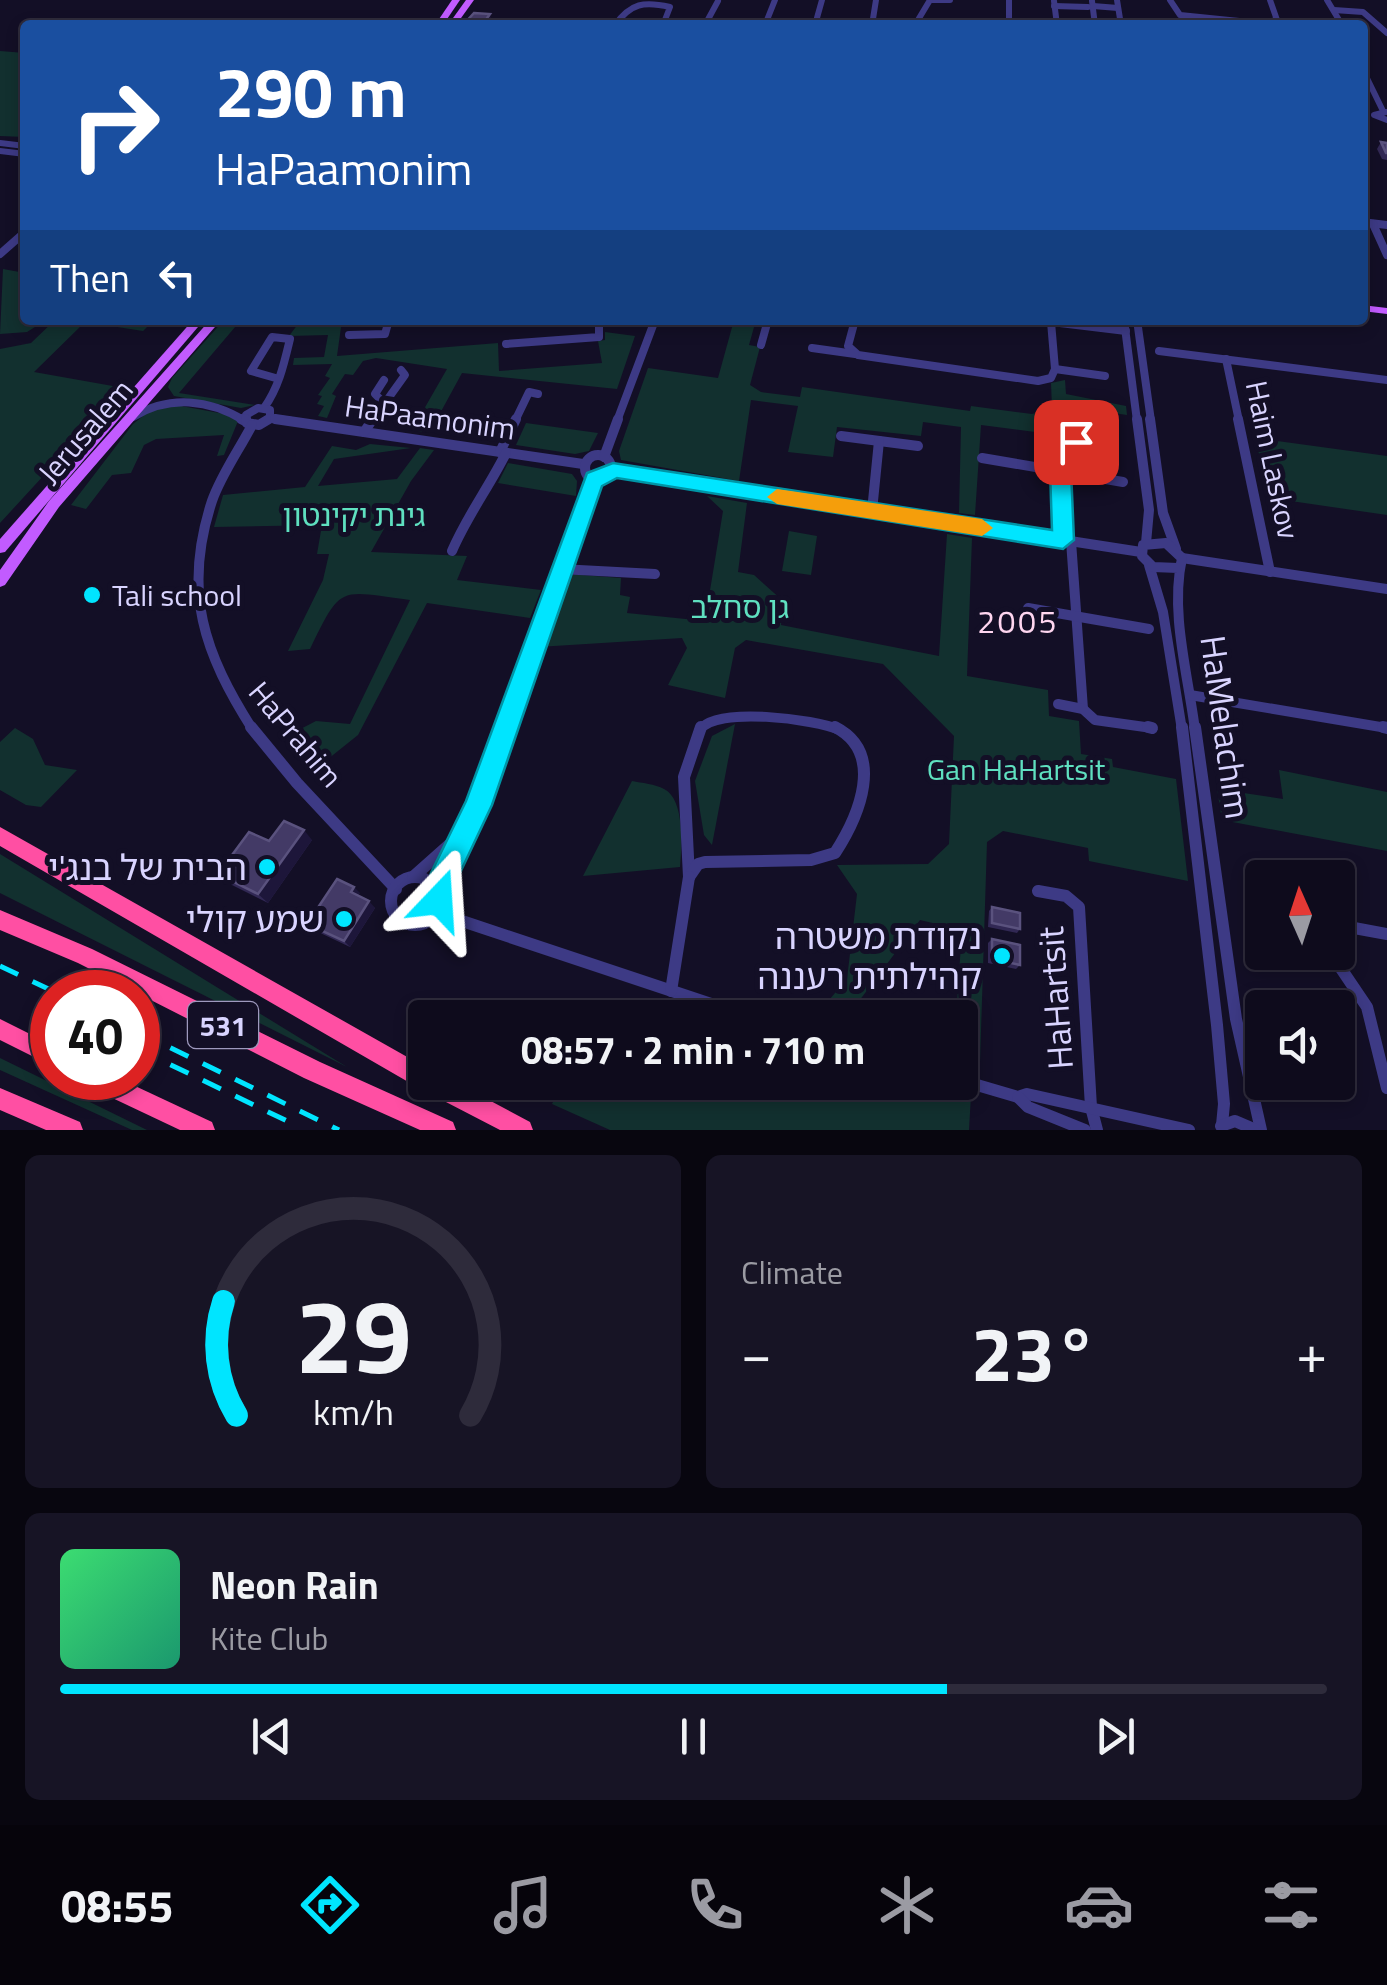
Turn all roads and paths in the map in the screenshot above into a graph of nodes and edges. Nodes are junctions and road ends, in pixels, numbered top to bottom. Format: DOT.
graph roads {
  1 [pos="931,0"];
  2 [pos="950,0"];
  3 [pos="1170,0"];
  4 [pos="1327,0"];
  5 [pos="1054,3"];
  6 [pos="1090,3"];
  7 [pos="1117,4"];
  8 [pos="1334,10"];
  9 [pos="617,20"];
  10 [pos="664,20"];
  11 [pos="1236,20"];
  12 [pos="1339,20"];
  13 [pos="1387,37"];
  14 [pos="1368,79"];
  15 [pos="1385,112"];
  16 [pos="1368,114"];
  17 [pos="1374,115"];
  18 [pos="1387,120"];
  19 [pos="1368,223"];
  20 [pos="1387,225"];
  21 [pos="20,236"];
  22 [pos="0,254"];
  23 [pos="1387,255"];
  24 [pos="195,325"];
  25 [pos="212,325"];
  26 [pos="387,325"];
  27 [pos="600,325"];
  28 [pos="652,325"];
  29 [pos="767,325"];
  30 [pos="854,325"];
  31 [pos="1050,325"];
  32 [pos="1139,325"];
  33 [pos="1125,326"];
  34 [pos="348,336"];
  35 [pos="506,344"];
  36 [pos="761,345"];
  37 [pos="812,348"];
  38 [pos="1159,351"];
  39 [pos="855,354"];
  40 [pos="1226,359"];
  41 [pos="401,370"];
  42 [pos="1053,374"];
  43 [pos="1105,376"];
  44 [pos="280,378"];
  45 [pos="384,380"];
  46 [pos="1387,380"];
  47 [pos="538,394"];
  48 [pos="383,402"];
  49 [pos="264,408"];
  50 [pos="1076,415"];
  51 [pos="270,418"];
  52 [pos="248,423"];
  53 [pos="120,427"];
  54 [pos="364,432"];
  55 [pos="841,436"];
  56 [pos="879,441"];
  57 [pos="918,446"];
  58 [pos="503,452"];
  59 [pos="604,457"];
  60 [pos="982,458"];
  61 [pos="583,464"];
  62 [pos="613,470"];
  63 [pos="1060,470"];
  64 [pos="594,479"];
  65 [pos="1123,482"];
  66 [pos="872,511"];
  67 [pos="1067,541"];
  68 [pos="1144,547"];
  69 [pos="0,548"];
  70 [pos="452,551"];
  71 [pos="1179,559"];
  72 [pos="1149,564"];
  73 [pos="560,569"];
  74 [pos="1270,572"];
  75 [pos="655,574"];
  76 [pos="0,581"];
  77 [pos="1387,590"];
  78 [pos="1028,608"];
  79 [pos="1076,616"];
  80 [pos="1150,629"];
  81 [pos="1190,695"];
  82 [pos="1058,704"];
  83 [pos="1083,709"];
  84 [pos="1152,728"];
  85 [pos="1387,728"];
  86 [pos="468,828"];
  87 [pos="0,836"];
  88 [pos="689,876"];
  89 [pos="411,878"];
  90 [pos="396,889"];
  91 [pos="1038,890"];
  92 [pos="440,894"];
  93 [pos="435,912"];
  94 [pos="0,920"];
  95 [pos="1355,928"];
  96 [pos="1387,934"];
  97 [pos="1343,970"];
  98 [pos="671,992"];
  99 [pos="696,1000"];
  100 [pos="0,1029"];
  101 [pos="30,1045"];
  102 [pos="408,1069"];
  103 [pos="978,1085"];
  104 [pos="1387,1088"];
  105 [pos="1018,1097"];
  106 [pos="0,1099"];
  107 [pos="141,1100"];
  108 [pos="466,1100"];
  109 [pos="1092,1106"];
  110 [pos="1220,1128"];
  111 [pos="72,1130"];
  112 [pos="204,1130"];
  113 [pos="445,1130"];
  114 [pos="522,1130"];
  115 [pos="1084,1130"];
  116 [pos="1098,1130"];
  117 [pos="1190,1130"];
  118 [pos="1259,1130"];
  1 -- 2 [label="street"];
  3 -- 11 [label="street"];
  4 -- 8 [label="street"];
  5 -- 6 [label="street"];
  6 -- 7 [label="street"];
  8 -- 12 [label="street"];
  8 -- 13 [label="street"];
  9 -- 10 [label="street"];
  14 -- 15 [label="street"];
  15 -- 17 [label="street"];
  16 -- 17 [label="street"];
  17 -- 18 [label="street"];
  19 -- 20 [label="street"];
  19 -- 23 [label="street"];
  21 -- 22 [label="street"];
  24 -- 69 [label="main road, Jerusalem"];
  25 -- 53 [label="main road, Jerusalem"];
  26 -- 34 [label="street"];
  27 -- 35 [label="street"];
  28 -- 59 [label="street"];
  29 -- 36 [label="street"];
  30 -- 39 [label="street"];
  31 -- 42 [label="street"];
  32 -- 71 [label="street, HaMelachim"];
  33 -- 68 [label="street"];
  37 -- 39 [label="street"];
  38 -- 40 [label="street"];
  39 -- 42 [label="street"];
  40 -- 46 [label="street"];
  40 -- 74 [label="street, Haim Laskov"];
  41 -- 48 [label="street"];
  42 -- 43 [label="street"];
  44 -- 44 [label="street"];
  44 -- 49 [label="street"];
  45 -- 48 [label="street"];
  47 -- 58 [label="street"];
  48 -- 54 [label="street"];
  49 -- 51 [label="street"];
  49 -- 52 [label="street"];
  50 -- 63 [label="street"];
  51 -- 52 [label="street"];
  51 -- 54 [label="street, HaPaamonim"];
  52 -- 53 [label="street"];
  52 -- 90 [label="street, HaPrahim"];
  53 -- 76 [label="main road, Jerusalem"];
  54 -- 58 [label="street, HaPaamonim"];
  55 -- 56 [label="street"];
  56 -- 57 [label="street"];
  56 -- 66 [label="street"];
  58 -- 61 [label="street, HaPaamonim"];
  58 -- 70 [label="street"];
  59 -- 61 [label="street"];
  59 -- 62 [label="street"];
  60 -- 63 [label="street"];
  61 -- 64 [label="street"];
  62 -- 64 [label="street"];
  62 -- 66 [label="street"];
  63 -- 65 [label="street"];
  63 -- 67 [label="street"];
  64 -- 73 [label="street"];
  66 -- 67 [label="street"];
  67 -- 68 [label="street"];
  67 -- 79 [label="street"];
  68 -- 71 [label="street"];
  68 -- 72 [label="street, HaMelachim"];
  71 -- 72 [label="street"];
  71 -- 74 [label="street"];
  71 -- 81 [label="street, HaMelachim"];
  72 -- 110 [label="street, HaMelachim"];
  73 -- 75 [label="street"];
  73 -- 86 [label="street"];
  74 -- 77 [label="street"];
  78 -- 79 [label="street"];
  79 -- 80 [label="street"];
  79 -- 83 [label="street"];
  81 -- 85 [label="street"];
  81 -- 118 [label="street, HaMelachim"];
  82 -- 83 [label="street"];
  83 -- 84 [label="street"];
  86 -- 89 [label="street"];
  86 -- 92 [label="street"];
  87 -- 102 [label="highway"];
  88 -- 88 [label="street"];
  88 -- 98 [label="street"];
  89 -- 90 [label="street"];
  89 -- 92 [label="street"];
  90 -- 93 [label="street"];
  91 -- 109 [label="street, HaHartsit"];
  92 -- 93 [label="street"];
  93 -- 98 [label="street"];
  94 -- 113 [label="highway, 531"];
  95 -- 96 [label="street"];
  97 -- 104 [label="street"];
  98 -- 99 [label="street"];
  100 -- 101 [label="highway"];
  103 -- 105 [label="street"];
  105 -- 109 [label="street"];
  105 -- 115 [label="street"];
  106 -- 111 [label="highway"];
  107 -- 112 [label="highway"];
  108 -- 114 [label="highway"];
  109 -- 116 [label="street, HaHartsit"];
  109 -- 117 [label="street"];
  110 -- 118 [label="street"];
}
